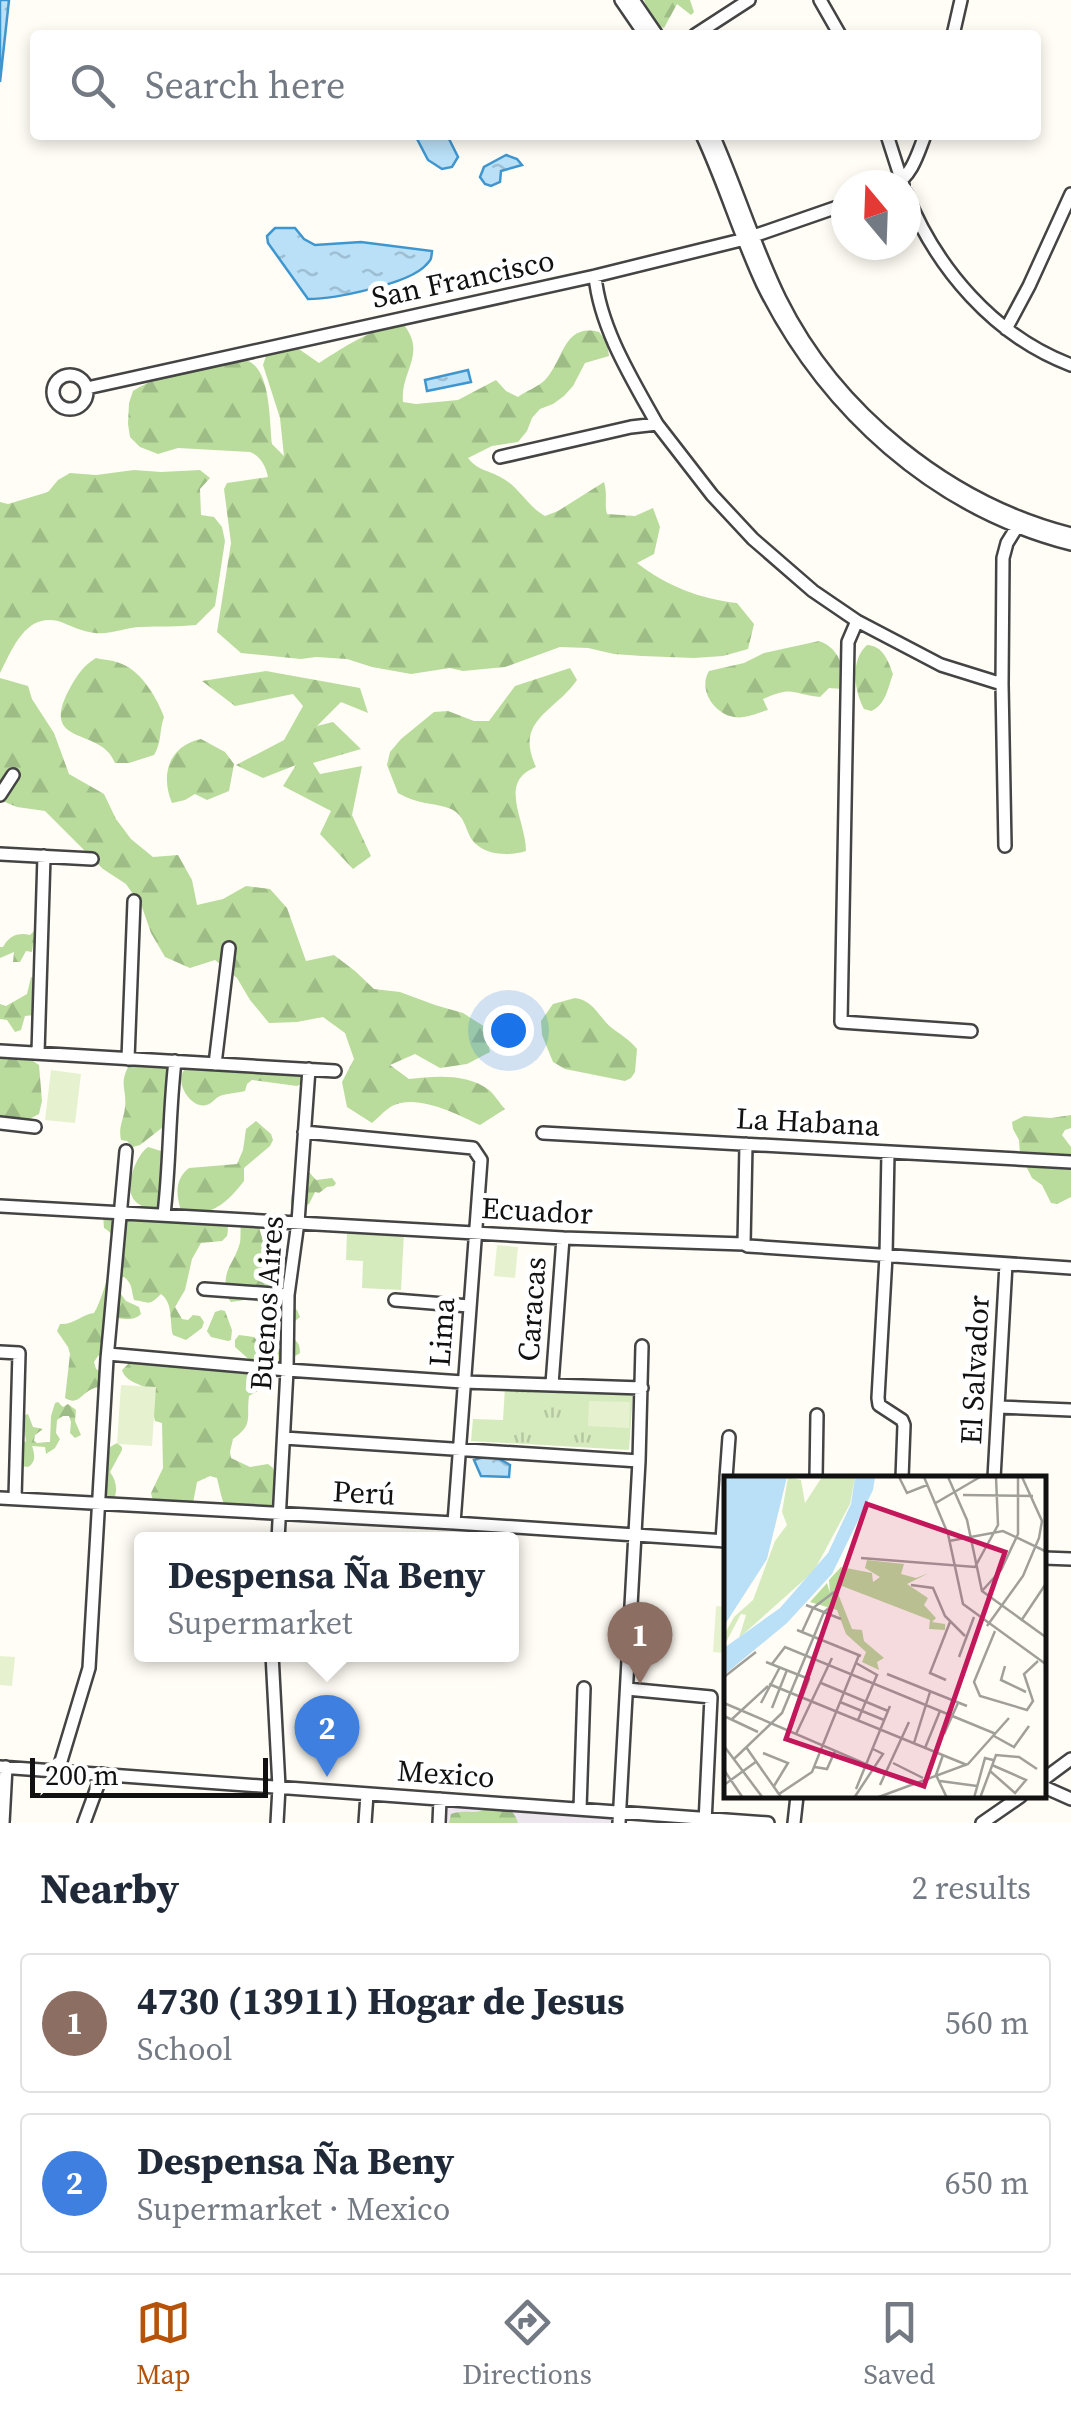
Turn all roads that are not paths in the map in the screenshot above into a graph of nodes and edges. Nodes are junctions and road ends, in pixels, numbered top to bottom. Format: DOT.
graph roads {
  1 [pos="621,0"];
  2 [pos="634,0"];
  3 [pos="750,0"];
  4 [pos="820,0"];
  5 [pos="960,0"];
  6 [pos="642,30"];
  7 [pos="654,30"];
  8 [pos="703,30"];
  9 [pos="837,30"];
  10 [pos="953,30"];
  11 [pos="704,140"];
  12 [pos="715,140"];
  13 [pos="888,140"];
  14 [pos="923,140"];
  15 [pos="897,170"];
  16 [pos="910,170"];
  17 [pos="1071,194"];
  18 [pos="831,209"];
  19 [pos="921,227"];
  20 [pos="749,238"];
  21 [pos="595,276"];
  22 [pos="1006,328"];
  23 [pos="1071,365"];
  24 [pos="87,388"];
  25 [pos="657,424"];
  26 [pos="500,457"];
  27 [pos="1020,522"];
  28 [pos="1071,534"];
  29 [pos="1071,544"];
  30 [pos="857,620"];
  31 [pos="1002,684"];
  32 [pos="13,775"];
  33 [pos="0,795"];
  34 [pos="1005,846"];
  35 [pos="0,854"];
  36 [pos="44,856"];
  37 [pos="92,859"];
  38 [pos="134,901"];
  39 [pos="229,948"];
  40 [pos="971,1031"];
  41 [pos="0,1051"];
  42 [pos="38,1053"];
  43 [pos="128,1058"];
  44 [pos="175,1061"];
  45 [pos="216,1064"];
  46 [pos="309,1069"];
  47 [pos="336,1070"];
  48 [pos="0,1124"];
  49 [pos="35,1127"];
  50 [pos="304,1132"];
  51 [pos="543,1132"];
  52 [pos="746,1144"];
  53 [pos="126,1151"];
  54 [pos="888,1152"];
  55 [pos="1071,1162"];
  56 [pos="0,1206"];
  57 [pos="122,1212"];
  58 [pos="164,1214"];
  59 [pos="298,1222"];
  60 [pos="475,1232"];
  61 [pos="563,1238"];
  62 [pos="744,1244"];
  63 [pos="886,1256"];
  64 [pos="1006,1264"];
  65 [pos="1071,1268"];
  66 [pos="204,1289"];
  67 [pos="288,1294"];
  68 [pos="395,1300"];
  69 [pos="469,1306"];
  70 [pos="642,1346"];
  71 [pos="0,1352"];
  72 [pos="108,1354"];
  73 [pos="288,1370"];
  74 [pos="463,1382"];
  75 [pos="552,1384"];
  76 [pos="642,1388"];
  77 [pos="998,1406"];
  78 [pos="1071,1410"];
  79 [pos="817,1415"];
  80 [pos="729,1437"];
  81 [pos="284,1438"];
  82 [pos="459,1448"];
  83 [pos="638,1460"];
  84 [pos="726,1476"];
  85 [pos="816,1476"];
  86 [pos="902,1476"];
  87 [pos="994,1476"];
  88 [pos="0,1498"];
  89 [pos="15,1498"];
  90 [pos="98,1503"];
  91 [pos="279,1514"];
  92 [pos="454,1523"];
  93 [pos="278,1532"];
  94 [pos="634,1536"];
  95 [pos="724,1541"];
  96 [pos="1046,1558"];
  97 [pos="1071,1559"];
  98 [pos="272,1662"];
  99 [pos="584,1688"];
  100 [pos="626,1689"];
  101 [pos="1071,1759"];
  102 [pos="3,1767"];
  103 [pos="58,1771"];
  104 [pos="102,1774"];
  105 [pos="1046,1776"];
  106 [pos="1046,1778"];
  107 [pos="280,1787"];
  108 [pos="368,1794"];
  109 [pos="797,1798"];
  110 [pos="1018,1798"];
  111 [pos="440,1799"];
  112 [pos="1071,1800"];
  113 [pos="580,1809"];
  114 [pos="619,1818"];
  115 [pos="705,1821"];
  116 [pos="3,1823"];
  117 [pos="84,1823"];
  118 [pos="277,1823"];
  119 [pos="365,1823"];
  120 [pos="439,1823"];
  121 [pos="768,1823"];
  122 [pos="794,1823"];
  123 [pos="982,1823"];
  1 -- 6 [label="street"];
  2 -- 7 [label="street"];
  3 -- 8 [label="street"];
  4 -- 9 [label="street"];
  5 -- 10 [label="street"];
  11 -- 20 [label="street"];
  12 -- 20 [label="street"];
  13 -- 15 [label="street"];
  14 -- 16 [label="street"];
  17 -- 22 [label="street"];
  18 -- 20 [label="street, San Francisco"];
  19 -- 22 [label="street"];
  20 -- 21 [label="street, San Francisco"];
  20 -- 27 [label="street"];
  21 -- 24 [label="street, San Francisco"];
  21 -- 25 [label="street"];
  22 -- 23 [label="street"];
  25 -- 26 [label="street"];
  25 -- 30 [label="street"];
  27 -- 28 [label="street"];
  27 -- 29 [label="street"];
  27 -- 31 [label="street"];
  30 -- 31 [label="street"];
  30 -- 40 [label="street"];
  31 -- 34 [label="street"];
  32 -- 33 [label="street"];
  35 -- 36 [label="street"];
  36 -- 37 [label="street"];
  36 -- 42 [label="street"];
  38 -- 43 [label="street"];
  39 -- 45 [label="street"];
  41 -- 42 [label="street"];
  42 -- 43 [label="street"];
  43 -- 44 [label="street"];
  44 -- 45 [label="street"];
  44 -- 58 [label="street"];
  45 -- 46 [label="street"];
  46 -- 47 [label="street"];
  46 -- 50 [label="street, Buenos Aires"];
  48 -- 49 [label="street"];
  50 -- 59 [label="street, Buenos Aires"];
  50 -- 60 [label="street, Lima"];
  51 -- 52 [label="street, La Habana"];
  52 -- 54 [label="street, La Habana"];
  52 -- 62 [label="street"];
  53 -- 57 [label="street"];
  54 -- 55 [label="street, La Habana"];
  54 -- 63 [label="street"];
  56 -- 57 [label="street, Ecuador"];
  57 -- 58 [label="street, Ecuador"];
  57 -- 72 [label="street"];
  58 -- 59 [label="street, Ecuador"];
  59 -- 60 [label="street, Ecuador"];
  59 -- 67 [label="street, Buenos Aires"];
  60 -- 61 [label="street, Ecuador"];
  60 -- 69 [label="street, Lima"];
  61 -- 62 [label="street, Ecuador"];
  61 -- 75 [label="street, Caracas"];
  62 -- 63 [label="street, Ecuador"];
  63 -- 64 [label="street, Ecuador"];
  63 -- 86 [label="street"];
  64 -- 65 [label="street, Ecuador"];
  64 -- 77 [label="street, El Salvador"];
  66 -- 67 [label="street"];
  67 -- 73 [label="street, Buenos Aires"];
  68 -- 69 [label="street"];
  69 -- 74 [label="street, Lima"];
  70 -- 76 [label="street"];
  71 -- 89 [label="street"];
  72 -- 73 [label="street"];
  72 -- 90 [label="street"];
  73 -- 74 [label="street"];
  73 -- 81 [label="street, Buenos Aires"];
  74 -- 75 [label="street"];
  74 -- 82 [label="street, Lima"];
  75 -- 76 [label="street"];
  76 -- 83 [label="street"];
  77 -- 78 [label="street"];
  77 -- 87 [label="street, El Salvador"];
  79 -- 85 [label="street"];
  80 -- 84 [label="street"];
  81 -- 82 [label="street"];
  81 -- 91 [label="street, Buenos Aires"];
  82 -- 83 [label="street"];
  82 -- 92 [label="street, Lima"];
  83 -- 94 [label="street"];
  88 -- 89 [label="street, Perú"];
  89 -- 90 [label="street, Perú"];
  90 -- 91 [label="street, Perú"];
  90 -- 103 [label="street"];
  91 -- 92 [label="street, Perú"];
  91 -- 93 [label="street, Buenos Aires"];
  92 -- 94 [label="street, Perú"];
  94 -- 95 [label="street, Perú"];
  94 -- 100 [label="street"];
  96 -- 97 [label="street"];
  98 -- 107 [label="street"];
  99 -- 113 [label="street"];
  100 -- 114 [label="street"];
  100 -- 115 [label="street"];
  101 -- 105 [label="street"];
  102 -- 103 [label="street, Mexico"];
  102 -- 116 [label="street"];
  103 -- 104 [label="street, Mexico"];
  104 -- 107 [label="street, Mexico"];
  104 -- 117 [label="street"];
  106 -- 112 [label="street"];
  107 -- 108 [label="street, Mexico"];
  107 -- 118 [label="street"];
  108 -- 111 [label="street, Mexico"];
  108 -- 119 [label="street"];
  109 -- 122 [label="street"];
  110 -- 123 [label="street"];
  111 -- 113 [label="street, Mexico"];
  111 -- 120 [label="street"];
  113 -- 114 [label="street, Mexico"];
  114 -- 115 [label="street, Mexico"];
  115 -- 121 [label="street, Mexico"];
}
